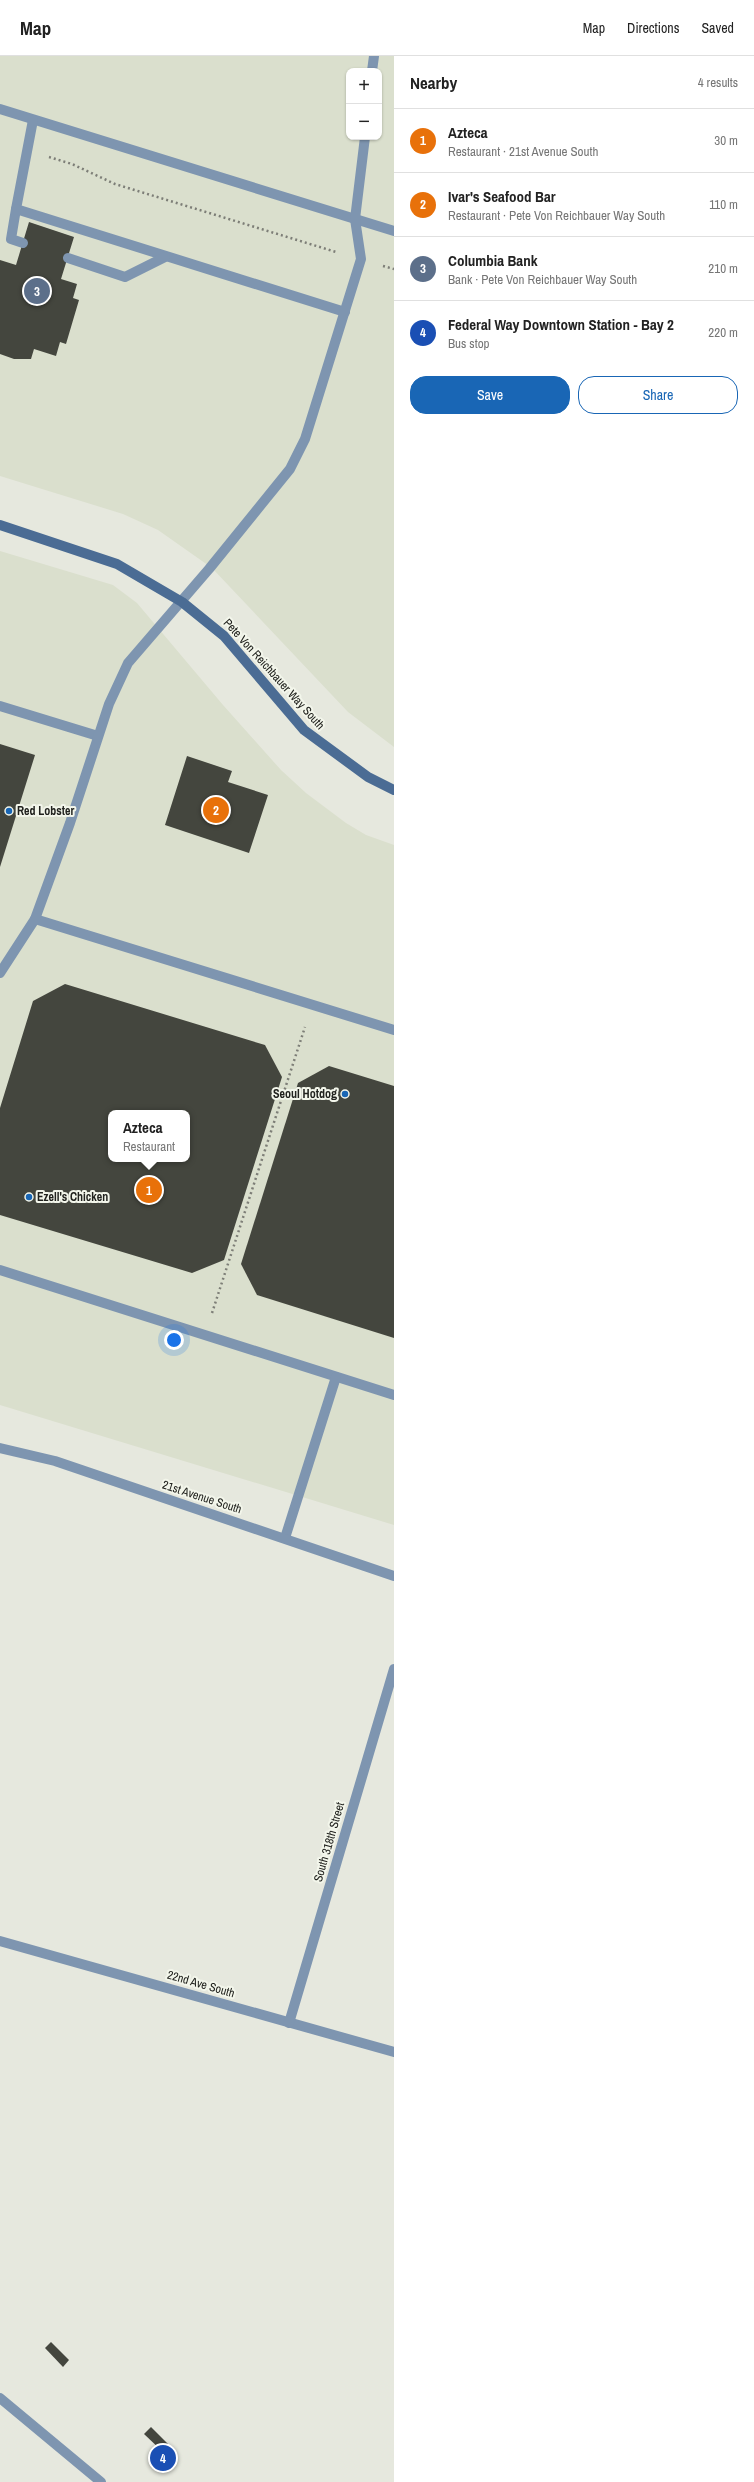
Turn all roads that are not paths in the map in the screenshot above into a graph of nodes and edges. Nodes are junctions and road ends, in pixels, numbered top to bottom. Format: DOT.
graph roads {
  1 [pos="374,56"];
  2 [pos="372,68"];
  3 [pos="0,109"];
  4 [pos="33,120"];
  5 [pos="365,140"];
  6 [pos="16,209"];
  7 [pos="355,219"];
  8 [pos="394,231"];
  9 [pos="22,243"];
  10 [pos="165,257"];
  11 [pos="68,258"];
  12 [pos="346,312"];
  13 [pos="0,525"];
  14 [pos="182,602"];
  15 [pos="0,706"];
  16 [pos="98,736"];
  17 [pos="394,790"];
  18 [pos="35,920"];
  19 [pos="4,962"];
  20 [pos="0,973"];
  21 [pos="394,1030"];
  22 [pos="0,1270"];
  23 [pos="336,1377"];
  24 [pos="394,1396"];
  25 [pos="0,1448"];
  26 [pos="285,1538"];
  27 [pos="394,1576"];
  28 [pos="394,1669"];
  29 [pos="0,1941"];
  30 [pos="289,2023"];
  31 [pos="394,2052"];
  32 [pos="0,2398"];
  33 [pos="101,2482"];
  1 -- 2 [label="street"];
  3 -- 4 [label="street"];
  4 -- 6 [label="street"];
  4 -- 7 [label="street"];
  5 -- 7 [label="street"];
  6 -- 9 [label="street"];
  6 -- 10 [label="street"];
  7 -- 8 [label="street"];
  7 -- 12 [label="street"];
  10 -- 11 [label="street"];
  10 -- 12 [label="street"];
  12 -- 14 [label="street"];
  13 -- 14 [label="street, Pete Von Reichbauer Way South"];
  14 -- 16 [label="street"];
  14 -- 17 [label="street, Pete Von Reichbauer Way South"];
  15 -- 16 [label="street"];
  16 -- 18 [label="street"];
  18 -- 19 [label="street"];
  18 -- 21 [label="street"];
  19 -- 20 [label="street"];
  22 -- 23 [label="street"];
  23 -- 24 [label="street"];
  23 -- 26 [label="street"];
  25 -- 26 [label="street, 21st Avenue South"];
  26 -- 27 [label="street, 21st Avenue South"];
  28 -- 30 [label="street, South 318th Street"];
  29 -- 30 [label="street, 22nd Ave South"];
  30 -- 31 [label="street, 22nd Ave South"];
  32 -- 33 [label="street"];
}
